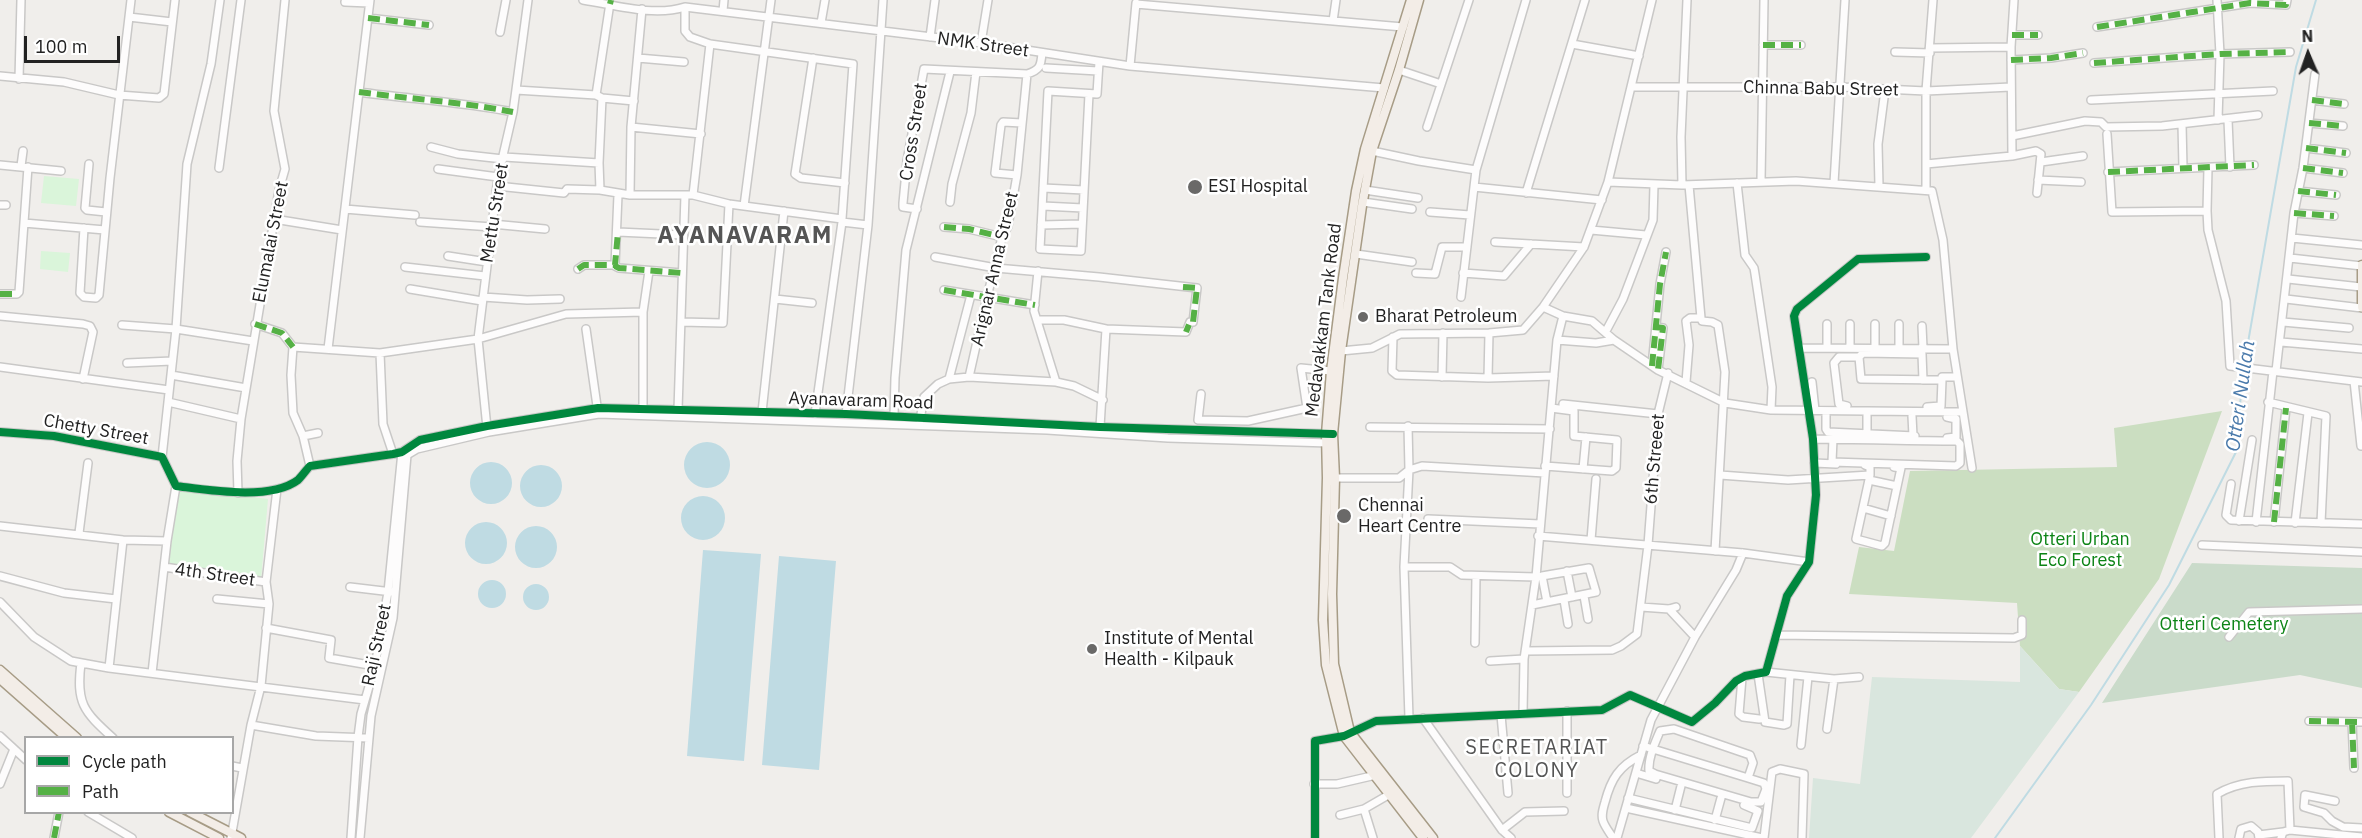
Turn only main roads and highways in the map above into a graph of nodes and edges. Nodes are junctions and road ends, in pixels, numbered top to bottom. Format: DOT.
graph roads {
  1 [pos="1411,0"];
  2 [pos="1419,0"];
  3 [pos="2362,266"];
  4 [pos="2362,282"];
  5 [pos="2362,308"];
  6 [pos="1330,438"];
  7 [pos="0,670"];
  8 [pos="0,679"];
  9 [pos="1347,734"];
  10 [pos="65,736"];
  11 [pos="75,736"];
  12 [pos="171,814"];
  13 [pos="192,814"];
  14 [pos="231,836"];
  15 [pos="219,838"];
  16 [pos="241,838"];
  17 [pos="1423,838"];
  18 [pos="1432,838"];
  1 -- 6 [label="main road, Medavakkam Tank Road"];
  2 -- 6 [label="main road, Medavakkam Tank Road"];
  3 -- 4 [label="main road"];
  4 -- 5 [label="main road"];
  6 -- 9 [label="main road, Medavakkam Tank Road"];
  6 -- 9 [label="main road, Medavakkam Tank Road"];
  7 -- 11 [label="main road"];
  8 -- 10 [label="main road"];
  9 -- 17 [label="main road, Medavakkam Tank Road"];
  9 -- 18 [label="main road, Medavakkam Tank Road"];
  12 -- 15 [label="main road"];
  13 -- 14 [label="main road"];
  14 -- 16 [label="main road"];
}
